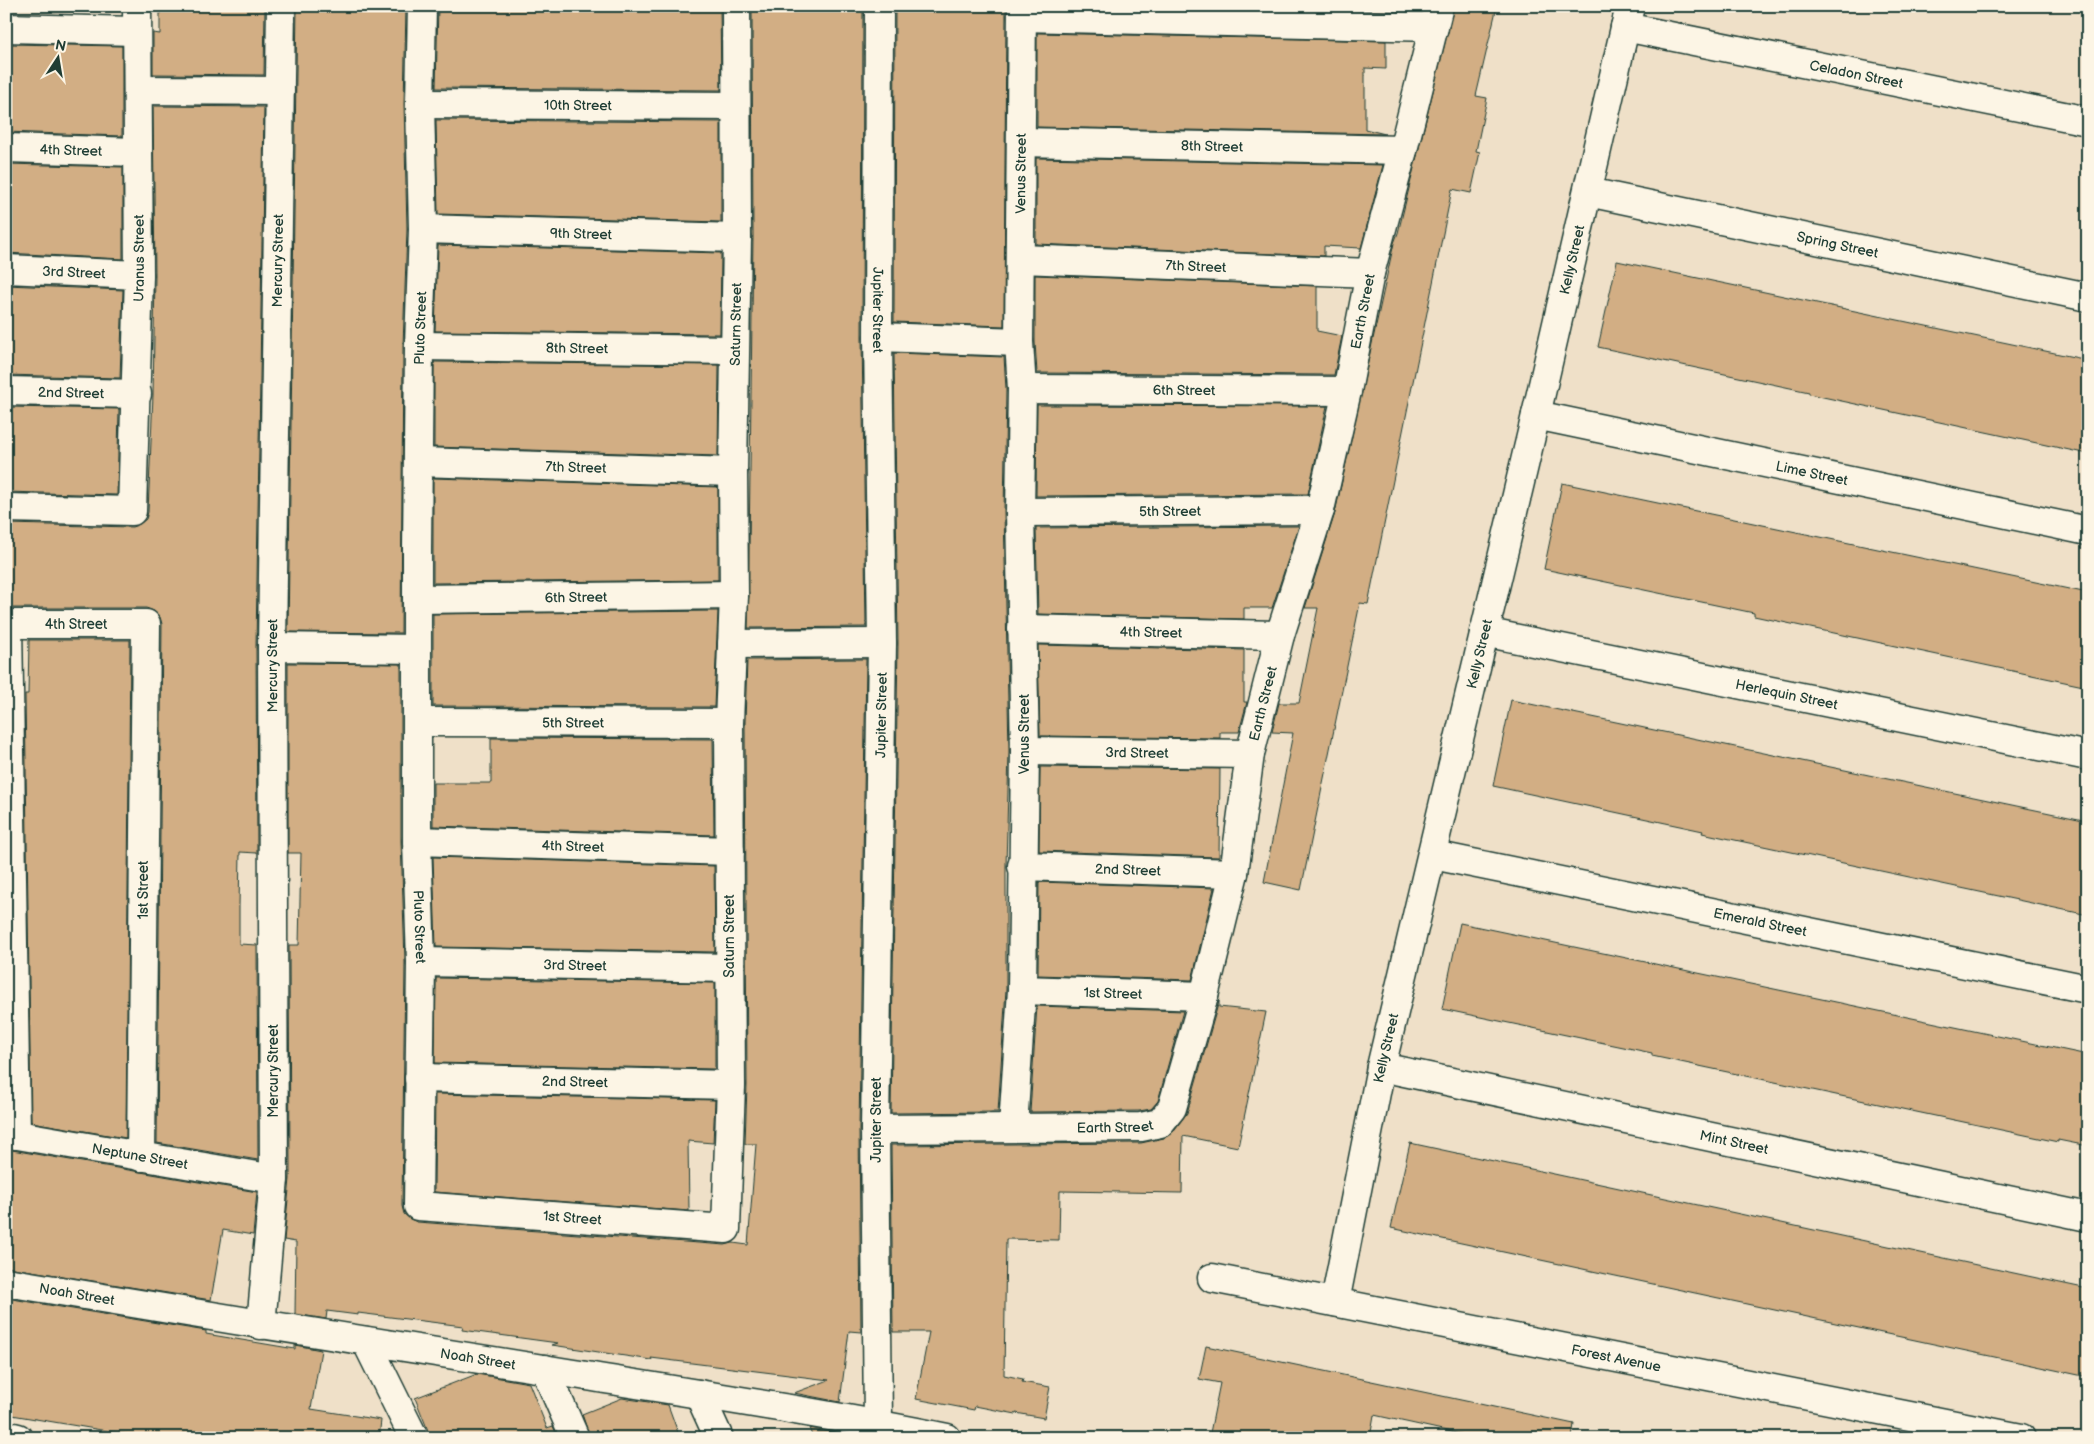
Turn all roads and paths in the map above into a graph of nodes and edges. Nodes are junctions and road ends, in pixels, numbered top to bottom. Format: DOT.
graph roads {
  1 [pos="281,6"];
  2 [pos="422,6"];
  3 [pos="736,6"];
  4 [pos="879,6"];
  5 [pos="1022,12"];
  6 [pos="1436,16"];
  7 [pos="1627,17"];
  8 [pos="137,18"];
  9 [pos="6,28"];
  10 [pos="138,90"];
  11 [pos="280,92"];
  12 [pos="420,104"];
  13 [pos="736,106"];
  14 [pos="2088,121"];
  15 [pos="1021,142"];
  16 [pos="6,148"];
  17 [pos="1404,150"];
  18 [pos="137,152"];
  19 [pos="1588,192"];
  20 [pos="423,229"];
  21 [pos="737,238"];
  22 [pos="1021,259"];
  23 [pos="6,270"];
  24 [pos="1370,273"];
  25 [pos="139,276"];
  26 [pos="2088,297"];
  27 [pos="878,337"];
  28 [pos="1019,342"];
  29 [pos="419,346"];
  30 [pos="734,350"];
  31 [pos="1022,389"];
  32 [pos="6,391"];
  33 [pos="1347,391"];
  34 [pos="137,394"];
  35 [pos="1536,415"];
  36 [pos="418,462"];
  37 [pos="733,472"];
  38 [pos="6,508"];
  39 [pos="1320,510"];
  40 [pos="1020,512"];
  41 [pos="2088,531"];
  42 [pos="734,595"];
  43 [pos="418,599"];
  44 [pos="7,624"];
  45 [pos="146,624"];
  46 [pos="1022,629"];
  47 [pos="1484,632"];
  48 [pos="1280,635"];
  49 [pos="882,643"];
  50 [pos="732,644"];
  51 [pos="272,647"];
  52 [pos="416,649"];
  53 [pos="418,722"];
  54 [pos="729,723"];
  55 [pos="1025,751"];
  56 [pos="1250,754"];
  57 [pos="2088,756"];
  58 [pos="417,841"];
  59 [pos="730,851"];
  60 [pos="1433,855"];
  61 [pos="1022,866"];
  62 [pos="1234,873"];
  63 [pos="421,962"];
  64 [pos="729,968"];
  65 [pos="2088,989"];
  66 [pos="1022,990"];
  67 [pos="1204,996"];
  68 [pos="1381,1067"];
  69 [pos="419,1078"];
  70 [pos="730,1085"];
  71 [pos="1014,1127"];
  72 [pos="875,1130"];
  73 [pos="11,1134"];
  74 [pos="141,1157"];
  75 [pos="274,1179"];
  76 [pos="418,1206"];
  77 [pos="2088,1217"];
  78 [pos="726,1229"];
  79 [pos="1212,1278"];
  80 [pos="6,1282"];
  81 [pos="1335,1302"];
  82 [pos="261,1325"];
  83 [pos="366,1341"];
  84 [pos="545,1369"];
  85 [pos="699,1394"];
  86 [pos="881,1431"];
  87 [pos="6,1436"];
  88 [pos="18,1438"];
  89 [pos="414,1438"];
  90 [pos="575,1438"];
  91 [pos="719,1438"];
  92 [pos="947,1438"];
  93 [pos="2021,1438"];
  1 -- 11 [label="street, Mercury Street"];
  2 -- 12 [label="street, Pluto Street"];
  3 -- 13 [label="street, Saturn Street"];
  4 -- 27 [label="street, Jupiter Street"];
  5 -- 6 [label="street"];
  5 -- 15 [label="street, Venus Street"];
  6 -- 17 [label="street, Earth Street"];
  7 -- 14 [label="street, Celadon Street"];
  7 -- 19 [label="street, Kelly Street"];
  8 -- 9 [label="street"];
  8 -- 10 [label="street, Uranus Street"];
  10 -- 11 [label="street"];
  10 -- 18 [label="street, Uranus Street"];
  11 -- 51 [label="street, Mercury Street"];
  12 -- 13 [label="street, 10th Street"];
  12 -- 20 [label="street, Pluto Street"];
  13 -- 21 [label="street, Saturn Street"];
  15 -- 17 [label="street, 8th Street"];
  15 -- 22 [label="street, Venus Street"];
  16 -- 18 [label="street, 4th Street"];
  17 -- 24 [label="street, Earth Street"];
  18 -- 25 [label="street, Uranus Street"];
  19 -- 26 [label="street, Spring Street"];
  19 -- 35 [label="street, Kelly Street"];
  20 -- 21 [label="street, 9th Street"];
  20 -- 29 [label="street, Pluto Street"];
  21 -- 30 [label="street, Saturn Street"];
  22 -- 24 [label="street, 7th Street"];
  22 -- 28 [label="street, Venus Street"];
  23 -- 25 [label="street, 3rd Street"];
  24 -- 33 [label="street, Earth Street"];
  25 -- 34 [label="street, Uranus Street"];
  27 -- 28 [label="street"];
  27 -- 49 [label="street, Jupiter Street"];
  28 -- 31 [label="street, Venus Street"];
  29 -- 30 [label="street, 8th Street"];
  29 -- 36 [label="street, Pluto Street"];
  30 -- 37 [label="street, Saturn Street"];
  31 -- 33 [label="street, 6th Street"];
  31 -- 40 [label="street, Venus Street"];
  32 -- 34 [label="street, 2nd Street"];
  33 -- 39 [label="street, Earth Street"];
  34 -- 38 [label="street, Uranus Street"];
  35 -- 41 [label="street, Lime Street"];
  35 -- 47 [label="street, Kelly Street"];
  36 -- 37 [label="street, 7th Street"];
  36 -- 43 [label="street, Pluto Street"];
  37 -- 42 [label="street, Saturn Street"];
  39 -- 40 [label="street, 5th Street"];
  39 -- 48 [label="street, Earth Street"];
  40 -- 46 [label="street, Venus Street"];
  42 -- 43 [label="street, 6th Street"];
  42 -- 50 [label="street, Saturn Street"];
  43 -- 52 [label="street, Pluto Street"];
  44 -- 45 [label="street, 4th Street"];
  44 -- 73 [label="street"];
  45 -- 74 [label="street, 1st Street"];
  46 -- 48 [label="street, 4th Street"];
  46 -- 55 [label="street, Venus Street"];
  47 -- 57 [label="street, Herlequin Street"];
  47 -- 60 [label="street, Kelly Street"];
  48 -- 56 [label="street, Earth Street"];
  49 -- 50 [label="street"];
  49 -- 72 [label="street, Jupiter Street"];
  50 -- 54 [label="street, Saturn Street"];
  51 -- 52 [label="street"];
  51 -- 75 [label="street, Mercury Street"];
  52 -- 53 [label="street, Pluto Street"];
  53 -- 54 [label="street, 5th Street"];
  53 -- 58 [label="street, Pluto Street"];
  54 -- 59 [label="street, Saturn Street"];
  55 -- 56 [label="street, 3rd Street"];
  55 -- 61 [label="street, Venus Street"];
  56 -- 62 [label="street, Earth Street"];
  58 -- 59 [label="street, 4th Street"];
  58 -- 63 [label="street, Pluto Street"];
  59 -- 64 [label="street, Saturn Street"];
  60 -- 65 [label="street, Emerald Street"];
  60 -- 68 [label="street, Kelly Street"];
  61 -- 62 [label="street, 2nd Street"];
  61 -- 66 [label="street, Venus Street"];
  62 -- 67 [label="street, Earth Street"];
  63 -- 64 [label="street, 3rd Street"];
  63 -- 69 [label="street, Pluto Street"];
  64 -- 70 [label="street, Saturn Street"];
  66 -- 67 [label="street, 1st Street"];
  66 -- 71 [label="street, Venus Street"];
  67 -- 71 [label="street, Earth Street"];
  68 -- 77 [label="street, Mint Street"];
  68 -- 81 [label="street, Kelly Street"];
  69 -- 70 [label="street, 2nd Street"];
  69 -- 76 [label="street, Pluto Street"];
  70 -- 78 [label="street, Saturn Street"];
  71 -- 72 [label="street, Earth Street"];
  72 -- 86 [label="street, Jupiter Street"];
  73 -- 74 [label="street, Neptune Street"];
  74 -- 75 [label="street, Neptune Street"];
  75 -- 82 [label="street, Mercury Street"];
  76 -- 78 [label="street, 1st Street"];
  79 -- 81 [label="street, Forest Avenue"];
  80 -- 82 [label="street, Noah Street"];
  81 -- 93 [label="street, Forest Avenue"];
  82 -- 83 [label="street, Noah Street"];
  83 -- 84 [label="street, Noah Street"];
  83 -- 89 [label="street"];
  84 -- 85 [label="street, Noah Street"];
  84 -- 90 [label="street"];
  85 -- 86 [label="street, Noah Street"];
  85 -- 91 [label="street"];
  86 -- 92 [label="street, Noah Street"];
  87 -- 88 [label="street"];
}
